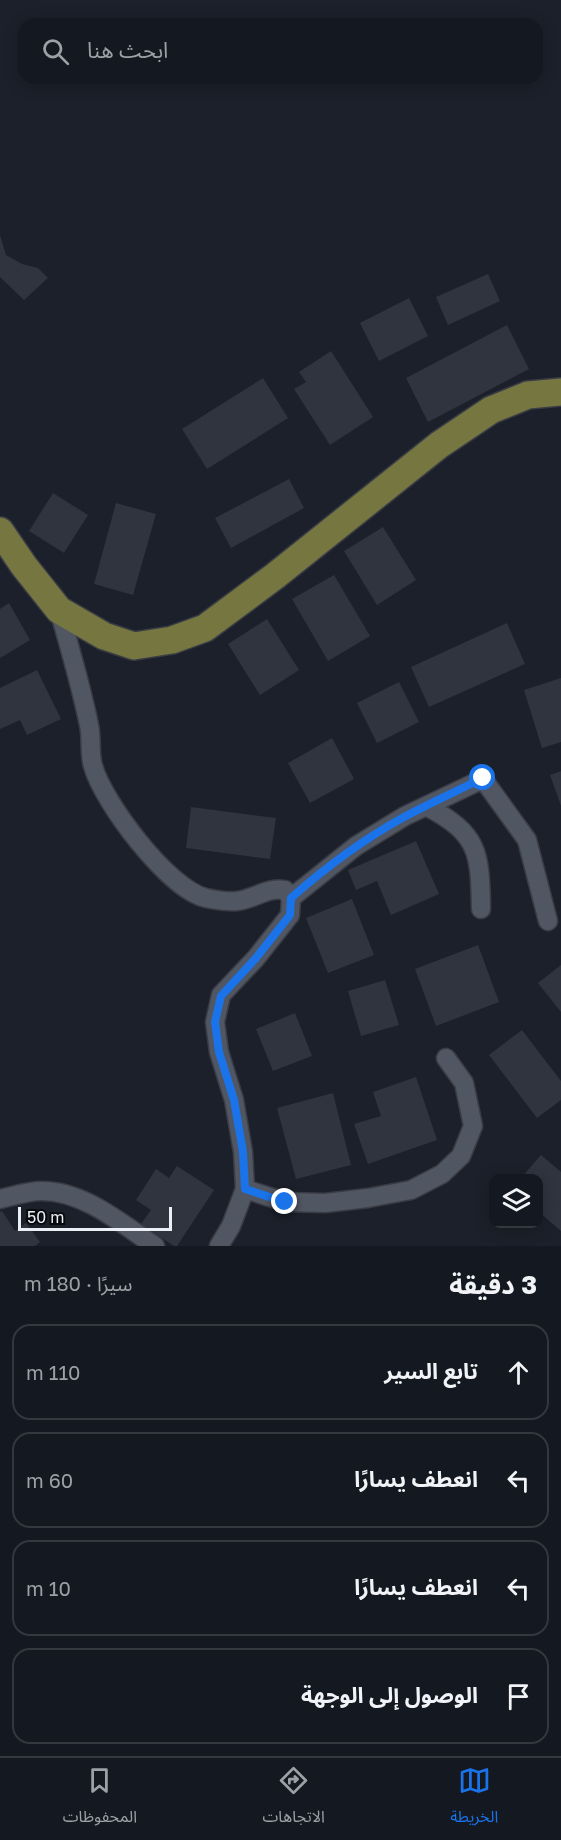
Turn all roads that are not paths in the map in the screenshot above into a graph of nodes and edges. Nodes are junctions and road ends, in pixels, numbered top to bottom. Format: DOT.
graph roads {
  1 [pos="561,392"];
  2 [pos="0,531"];
  3 [pos="59,610"];
  4 [pos="426,806"];
  5 [pos="291,898"];
  6 [pos="481,909"];
  7 [pos="548,921"];
  8 [pos="446,1058"];
  9 [pos="245,1189"];
  10 [pos="0,1199"];
  11 [pos="155,1246"];
  12 [pos="219,1246"];
  1 -- 3 [label="main road"];
  2 -- 3 [label="main road"];
  3 -- 5 [label="street"];
  4 -- 5 [label="street"];
  4 -- 6 [label="street"];
  4 -- 7 [label="street"];
  5 -- 9 [label="street"];
  8 -- 9 [label="street"];
  9 -- 12 [label="street"];
  10 -- 11 [label="street"];
}
